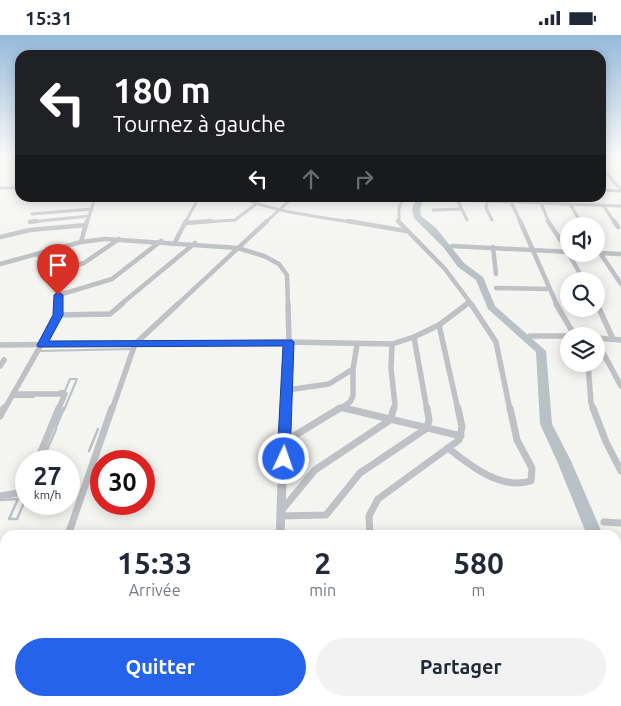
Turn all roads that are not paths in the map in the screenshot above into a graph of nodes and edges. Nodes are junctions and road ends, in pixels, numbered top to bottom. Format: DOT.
graph roads {
  1 [pos="11,188"];
  2 [pos="15,188"];
  3 [pos="1,189"];
  4 [pos="606,190"];
  5 [pos="621,190"];
  6 [pos="94,202"];
  7 [pos="196,202"];
  8 [pos="251,202"];
  9 [pos="288,202"];
  10 [pos="401,202"];
  11 [pos="458,202"];
  12 [pos="487,202"];
  13 [pos="508,202"];
  14 [pos="530,202"];
  15 [pos="542,203"];
  16 [pos="256,204"];
  17 [pos="570,204"];
  18 [pos="603,205"];
  19 [pos="621,206"];
  20 [pos="92,209"];
  21 [pos="461,209"];
  22 [pos="280,210"];
  23 [pos="433,210"];
  24 [pos="32,214"];
  25 [pos="89,216"];
  26 [pos="578,217"];
  27 [pos="467,220"];
  28 [pos="492,220"];
  29 [pos="30,221"];
  30 [pos="185,223"];
  31 [pos="86,225"];
  32 [pos="618,227"];
  33 [pos="406,231"];
  34 [pos="0,237"];
  35 [pos="119,239"];
  36 [pos="560,240"];
  37 [pos="161,241"];
  38 [pos="81,242"];
  39 [pos="175,242"];
  40 [pos="195,243"];
  41 [pos="452,246"];
  42 [pos="493,247"];
  43 [pos="238,248"];
  44 [pos="534,251"];
  45 [pos="560,252"];
  46 [pos="605,253"];
  47 [pos="38,254"];
  48 [pos="621,254"];
  49 [pos="605,262"];
  50 [pos="0,264"];
  51 [pos="48,274"];
  52 [pos="496,274"];
  53 [pos="621,284"];
  54 [pos="496,288"];
  55 [pos="549,289"];
  56 [pos="58,295"];
  57 [pos="469,303"];
  58 [pos="58,315"];
  59 [pos="603,317"];
  60 [pos="440,325"];
  61 [pos="568,327"];
  62 [pos="530,336"];
  63 [pos="560,336"];
  64 [pos="414,337"];
  65 [pos="613,339"];
  66 [pos="605,340"];
  67 [pos="621,340"];
  68 [pos="289,342"];
  69 [pos="135,344"];
  70 [pos="392,344"];
  71 [pos="0,345"];
  72 [pos="42,345"];
  73 [pos="357,345"];
  74 [pos="605,357"];
  75 [pos="4,360"];
  76 [pos="0,366"];
  77 [pos="353,369"];
  78 [pos="589,372"];
  79 [pos="621,386"];
  80 [pos="288,390"];
  81 [pos="13,394"];
  82 [pos="343,407"];
  83 [pos="0,416"];
  84 [pos="390,420"];
  85 [pos="427,428"];
  86 [pos="461,435"];
  87 [pos="284,442"];
  88 [pos="448,448"];
  89 [pos="42,450"];
  90 [pos="621,471"];
  91 [pos="15,495"];
  92 [pos="0,496"];
  93 [pos="281,513"];
  94 [pos="604,522"];
  95 [pos="621,523"];
  96 [pos="70,530"];
  97 [pos="281,530"];
  98 [pos="369,530"];
  1 -- 2 [label="street"];
  1 -- 3 [label="street"];
  4 -- 5 [label="street"];
  6 -- 20 [label="street"];
  7 -- 30 [label="street"];
  8 -- 16 [label="street"];
  9 -- 22 [label="street"];
  10 -- 33 [label="street"];
  11 -- 21 [label="street"];
  12 -- 28 [label="street"];
  13 -- 44 [label="street"];
  14 -- 15 [label="street"];
  15 -- 17 [label="street"];
  15 -- 36 [label="street"];
  16 -- 22 [label="street"];
  16 -- 30 [label="street"];
  17 -- 18 [label="street"];
  17 -- 26 [label="street"];
  18 -- 19 [label="street"];
  18 -- 32 [label="street"];
  20 -- 24 [label="street"];
  20 -- 25 [label="street"];
  21 -- 23 [label="street"];
  21 -- 27 [label="street"];
  22 -- 33 [label="street"];
  22 -- 43 [label="street"];
  25 -- 29 [label="street"];
  25 -- 31 [label="street"];
  30 -- 39 [label="street"];
  31 -- 34 [label="street"];
  31 -- 38 [label="street"];
  33 -- 57 [label="street"];
  35 -- 37 [label="street"];
  35 -- 38 [label="street"];
  35 -- 51 [label="street"];
  37 -- 39 [label="street"];
  37 -- 56 [label="street"];
  38 -- 47 [label="street"];
  39 -- 40 [label="street"];
  40 -- 43 [label="street"];
  40 -- 58 [label="street"];
  41 -- 42 [label="street"];
  42 -- 44 [label="street"];
  42 -- 52 [label="street"];
  43 -- 68 [label="street"];
  43 -- 69 [label="street"];
  44 -- 45 [label="street"];
  44 -- 55 [label="street"];
  46 -- 48 [label="street"];
  47 -- 50 [label="street"];
  47 -- 51 [label="street"];
  49 -- 53 [label="street"];
  51 -- 56 [label="street"];
  54 -- 55 [label="street"];
  55 -- 61 [label="street"];
  56 -- 58 [label="street"];
  57 -- 60 [label="street"];
  57 -- 88 [label="street"];
  58 -- 72 [label="street"];
  59 -- 65 [label="street"];
  60 -- 64 [label="street"];
  60 -- 86 [label="street"];
  62 -- 63 [label="street"];
  64 -- 70 [label="street"];
  64 -- 85 [label="street"];
  65 -- 66 [label="street"];
  65 -- 67 [label="street"];
  68 -- 69 [label="street"];
  68 -- 73 [label="street"];
  68 -- 80 [label="street"];
  69 -- 72 [label="street"];
  69 -- 96 [label="street"];
  70 -- 73 [label="street"];
  70 -- 84 [label="street"];
  71 -- 72 [label="street"];
  72 -- 81 [label="street"];
  73 -- 77 [label="street"];
  74 -- 79 [label="street"];
  75 -- 76 [label="street"];
  77 -- 80 [label="street"];
  77 -- 82 [label="street"];
  78 -- 90 [label="street"];
  80 -- 87 [label="street"];
  81 -- 83 [label="street"];
  81 -- 89 [label="street"];
  82 -- 84 [label="street"];
  82 -- 87 [label="street"];
  84 -- 85 [label="street"];
  84 -- 93 [label="street"];
  85 -- 86 [label="street"];
  85 -- 93 [label="street"];
  86 -- 88 [label="street"];
  87 -- 93 [label="street"];
  88 -- 98 [label="street"];
  91 -- 92 [label="street"];
  93 -- 97 [label="street"];
  94 -- 95 [label="street"];
}
